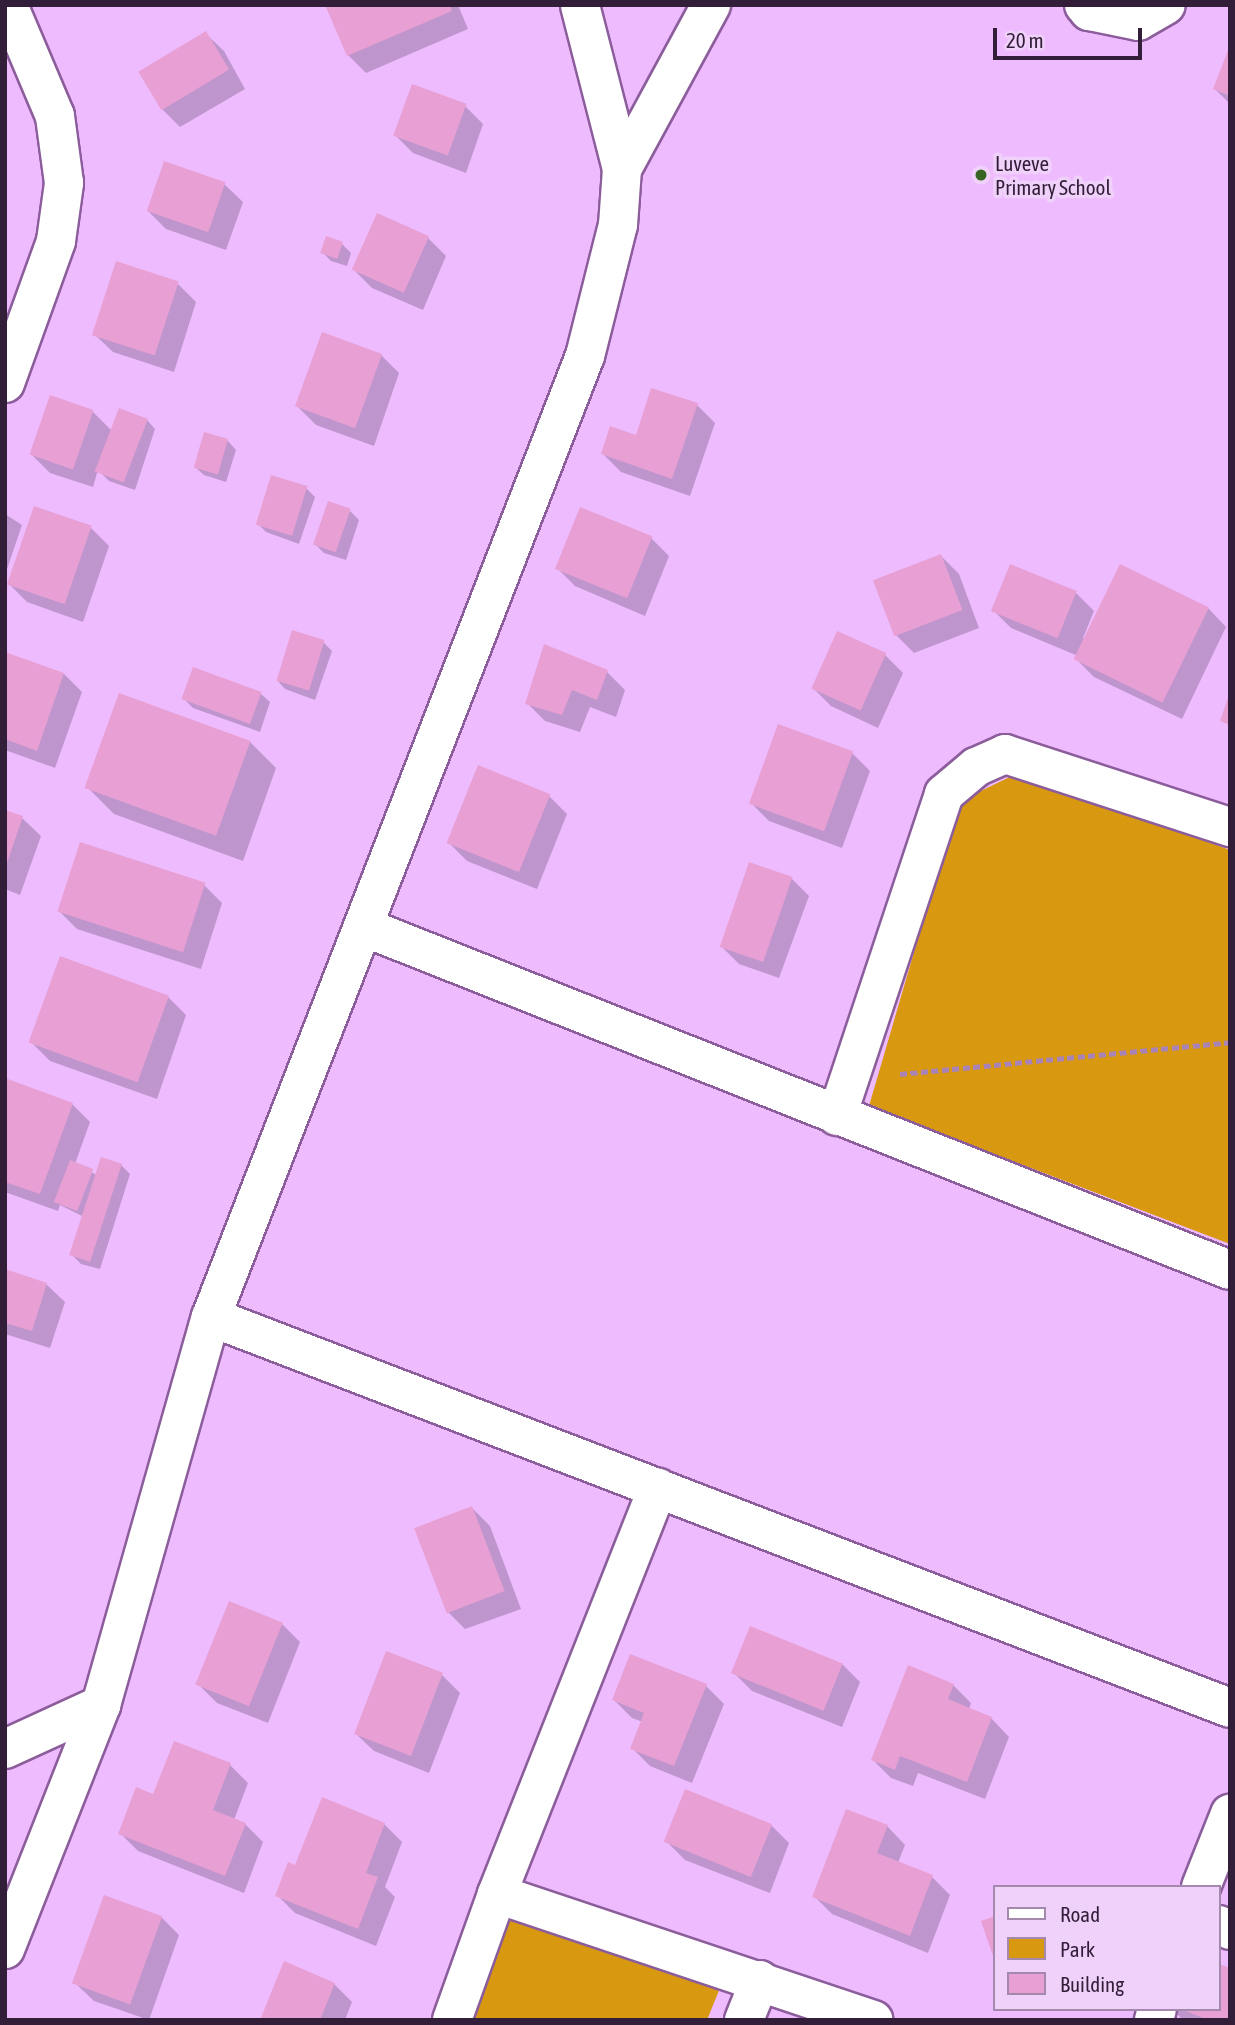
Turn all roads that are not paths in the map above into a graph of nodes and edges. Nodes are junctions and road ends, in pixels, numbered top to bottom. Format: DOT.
graph roads {
  1 [pos="8,5"];
  2 [pos="580,5"];
  3 [pos="710,5"];
  4 [pos="1084,5"];
  5 [pos="1166,5"];
  6 [pos="622,169"];
  7 [pos="5,383"];
  8 [pos="1230,827"];
  9 [pos="364,926"];
  10 [pos="837,1116"];
  11 [pos="1230,1270"];
  12 [pos="211,1317"];
  13 [pos="658,1488"];
  14 [pos="102,1705"];
  15 [pos="1230,1709"];
  16 [pos="5,1749"];
  17 [pos="1230,1814"];
  18 [pos="1202,1885"];
  19 [pos="497,1894"];
  20 [pos="5,1949"];
  21 [pos="760,1980"];
  22 [pos="452,2020"];
  23 [pos="744,2020"];
  24 [pos="874,2020"];
  1 -- 7 [label="street"];
  2 -- 6 [label="street"];
  3 -- 6 [label="street"];
  4 -- 5 [label="street"];
  6 -- 9 [label="street"];
  8 -- 10 [label="street"];
  9 -- 10 [label="street"];
  9 -- 12 [label="street"];
  10 -- 11 [label="street"];
  12 -- 13 [label="street"];
  12 -- 14 [label="street"];
  13 -- 15 [label="street"];
  13 -- 19 [label="street"];
  14 -- 16 [label="street"];
  14 -- 20 [label="street"];
  17 -- 18 [label="street"];
  19 -- 21 [label="street"];
  19 -- 22 [label="street"];
  21 -- 23 [label="street"];
  21 -- 24 [label="street"];
}
